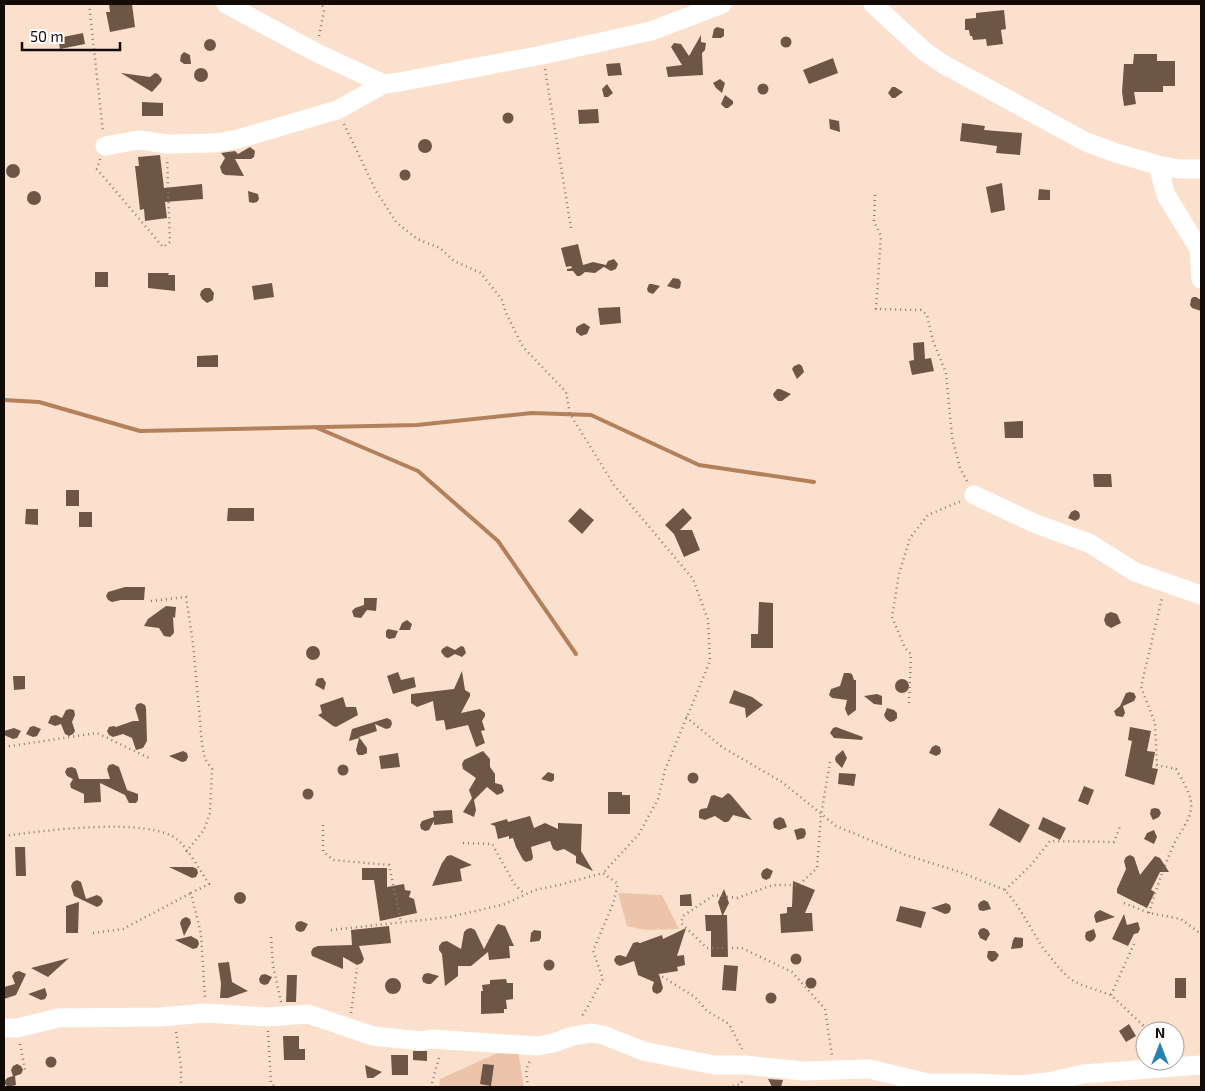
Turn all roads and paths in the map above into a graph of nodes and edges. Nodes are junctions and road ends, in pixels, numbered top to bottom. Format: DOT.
graph roads {
  1 [pos="226,4"];
  2 [pos="322,4"];
  3 [pos="722,4"];
  4 [pos="873,4"];
  5 [pos="317,52"];
  6 [pos="542,55"];
  7 [pos="384,84"];
  8 [pos="337,110"];
  9 [pos="105,146"];
  10 [pos="1158,165"];
  11 [pos="1201,169"];
  12 [pos="875,195"];
  13 [pos="571,228"];
  14 [pos="1201,279"];
  15 [pos="974,495"];
  16 [pos="1166,582"];
  17 [pos="1201,595"];
  18 [pos="151,601"];
  19 [pos="909,703"];
  20 [pos="686,717"];
  21 [pos="4,747"];
  22 [pos="149,758"];
  23 [pos="830,762"];
  24 [pos="821,814"];
  25 [pos="323,824"];
  26 [pos="1120,824"];
  27 [pos="4,836"];
  28 [pos="463,843"];
  29 [pos="186,852"];
  30 [pos="603,873"];
  31 [pos="1005,890"];
  32 [pos="190,893"];
  33 [pos="525,894"];
  34 [pos="1124,903"];
  35 [pos="1149,913"];
  36 [pos="401,922"];
  37 [pos="331,930"];
  38 [pos="93,932"];
  39 [pos="1201,934"];
  40 [pos="271,937"];
  41 [pos="1134,944"];
  42 [pos="356,968"];
  43 [pos="658,974"];
  44 [pos="1111,995"];
  45 [pos="206,1012"];
  46 [pos="276,1016"];
  47 [pos="160,1017"];
  48 [pos="1138,1021"];
  49 [pos="350,1027"];
  50 [pos="10,1028"];
  51 [pos="591,1033"];
  52 [pos="443,1040"];
  53 [pos="537,1046"];
  54 [pos="1201,1065"];
  55 [pos="751,1066"];
  56 [pos="25,1070"];
  57 [pos="834,1070"];
  58 [pos="181,1087"];
  59 [pos="275,1087"];
  60 [pos="434,1087"];
  61 [pos="528,1087"];
  1 -- 5 [label="street"];
  2 -- 5 [label="path"];
  3 -- 6 [label="street"];
  4 -- 10 [label="street"];
  5 -- 7 [label="street"];
  6 -- 7 [label="street"];
  6 -- 13 [label="path"];
  7 -- 8 [label="street"];
  8 -- 9 [label="street"];
  8 -- 20 [label="path"];
  10 -- 11 [label="street"];
  10 -- 14 [label="street"];
  12 -- 15 [label="path"];
  15 -- 16 [label="street"];
  15 -- 19 [label="path"];
  16 -- 17 [label="street"];
  16 -- 35 [label="path"];
  18 -- 29 [label="path"];
  20 -- 24 [label="path"];
  20 -- 30 [label="path"];
  21 -- 22 [label="path"];
  23 -- 24 [label="path"];
  24 -- 31 [label="path"];
  24 -- 57 [label="path"];
  25 -- 36 [label="path"];
  26 -- 31 [label="path"];
  27 -- 29 [label="path"];
  28 -- 33 [label="path"];
  29 -- 32 [label="path"];
  30 -- 33 [label="path"];
  30 -- 51 [label="path"];
  31 -- 44 [label="path"];
  32 -- 38 [label="path"];
  32 -- 45 [label="path"];
  33 -- 36 [label="path"];
  34 -- 35 [label="path"];
  35 -- 39 [label="path"];
  36 -- 37 [label="path"];
  40 -- 46 [label="path"];
  41 -- 44 [label="path"];
  42 -- 49 [label="path"];
  43 -- 55 [label="path"];
  44 -- 48 [label="path"];
  45 -- 46 [label="street"];
  45 -- 47 [label="street"];
  46 -- 49 [label="street"];
  46 -- 59 [label="path"];
  47 -- 50 [label="street"];
  47 -- 58 [label="path"];
  49 -- 52 [label="street"];
  50 -- 56 [label="path"];
  51 -- 53 [label="street"];
  51 -- 55 [label="street"];
  52 -- 53 [label="street"];
  52 -- 60 [label="path"];
  53 -- 61 [label="path"];
  54 -- 57 [label="street"];
  55 -- 57 [label="street"];
}
